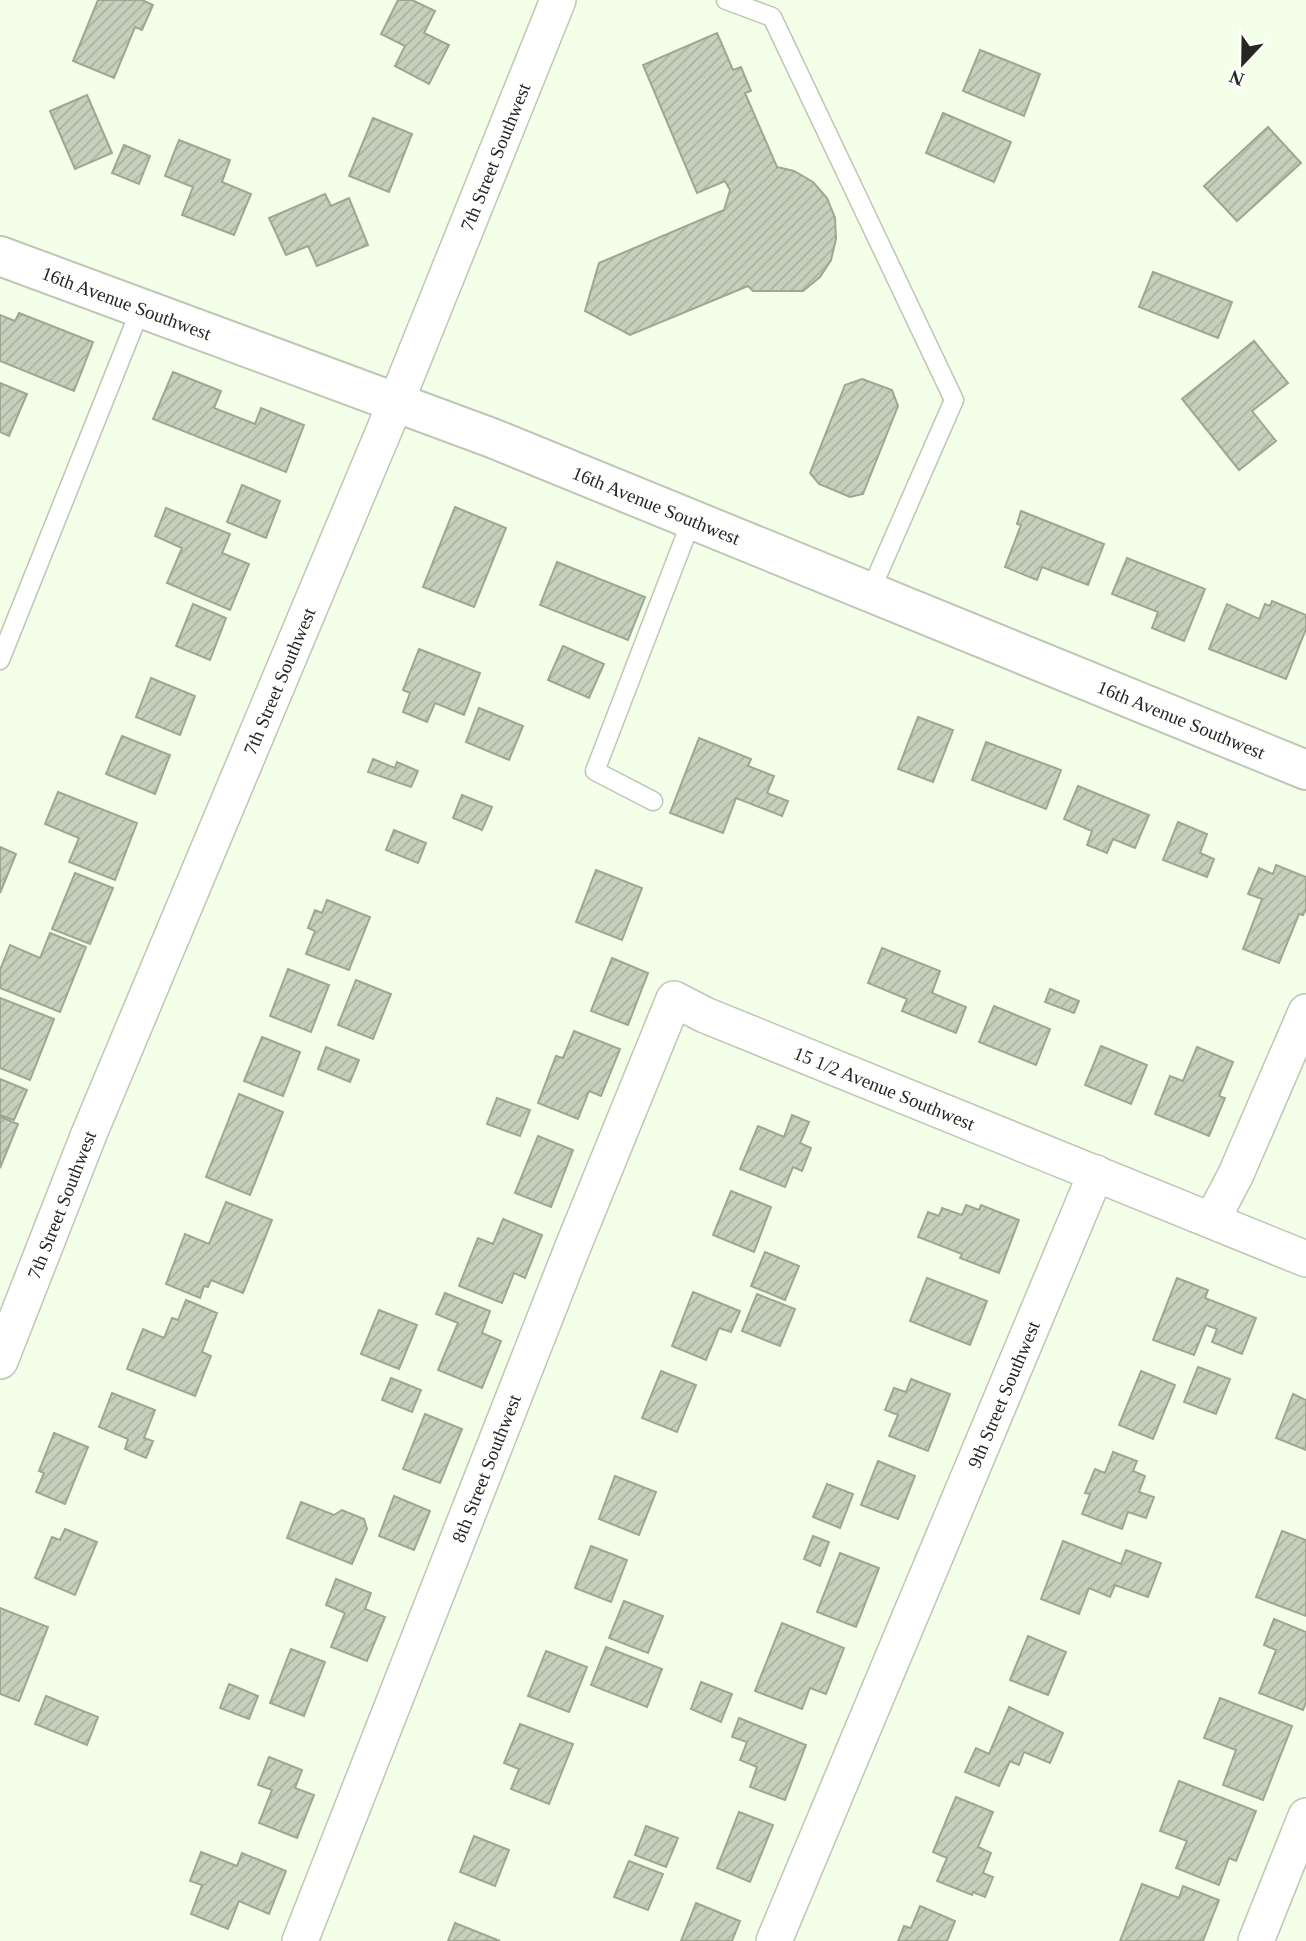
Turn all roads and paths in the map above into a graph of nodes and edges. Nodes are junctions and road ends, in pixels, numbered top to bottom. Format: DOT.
graph roads {
  1 [pos="558,0"];
  2 [pos="726,0"];
  3 [pos="0,256"];
  4 [pos="141,308"];
  5 [pos="396,401"];
  6 [pos="692,519"];
  7 [pos="870,592"];
  8 [pos="0,660"];
  9 [pos="1306,769"];
  10 [pos="653,801"];
  11 [pos="674,999"];
  12 [pos="1306,1012"];
  13 [pos="1096,1173"];
  14 [pos="1212,1220"];
  15 [pos="1306,1258"];
  16 [pos="14,1283"];
  17 [pos="0,1361"];
  18 [pos="1306,1816"];
  19 [pos="299,1941"];
  20 [pos="775,1941"];
  21 [pos="1256,1941"];
  1 -- 5 [label="street, 7th Street Southwest"];
  2 -- 7 [label="lane"];
  3 -- 4 [label="street, 16th Avenue Southwest"];
  4 -- 5 [label="street, 16th Avenue Southwest"];
  4 -- 8 [label="lane"];
  5 -- 6 [label="street, 16th Avenue Southwest"];
  5 -- 16 [label="street, 7th Street Southwest"];
  6 -- 7 [label="street, 16th Avenue Southwest"];
  6 -- 10 [label="lane"];
  7 -- 9 [label="street, 16th Avenue Southwest"];
  11 -- 13 [label="street, 15 1/2 Avenue Southwest"];
  11 -- 19 [label="street, 8th Street Southwest"];
  12 -- 14 [label="street"];
  13 -- 14 [label="street"];
  13 -- 20 [label="street, 9th Street Southwest"];
  14 -- 15 [label="street"];
  16 -- 17 [label="street, 7th Street Southwest"];
  18 -- 21 [label="street"];
}
